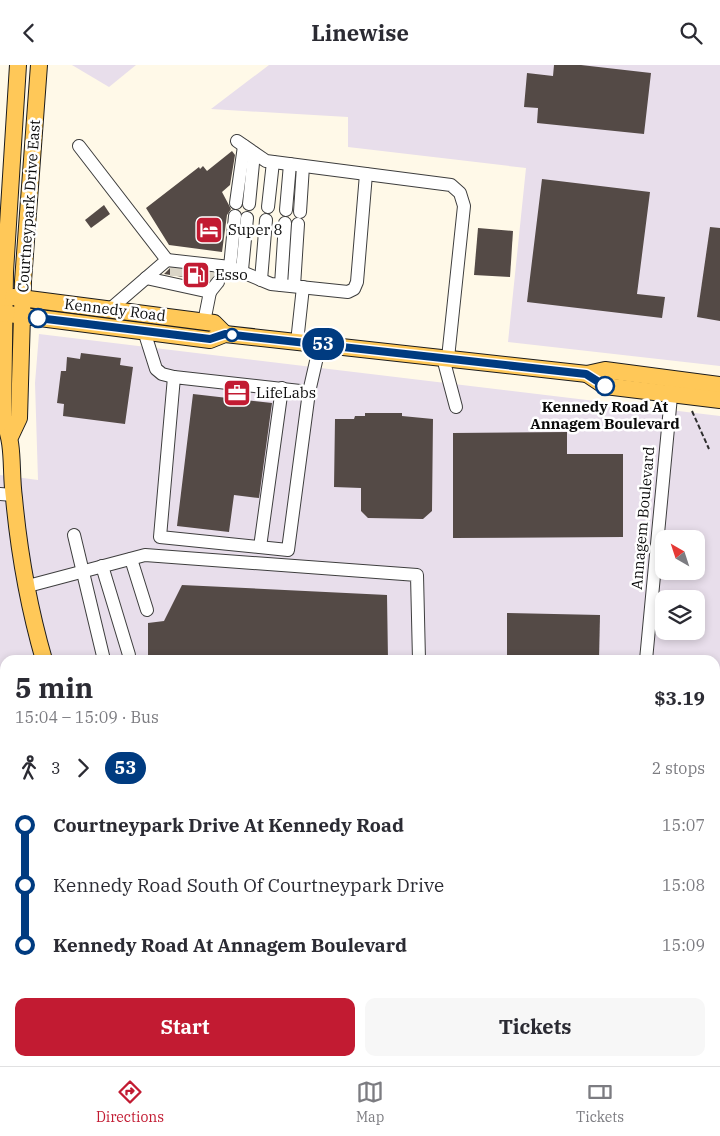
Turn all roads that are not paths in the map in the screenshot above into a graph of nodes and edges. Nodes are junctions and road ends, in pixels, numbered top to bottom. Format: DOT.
graph roads {
  1 [pos="18,65"];
  2 [pos="39,65"];
  3 [pos="79,146"];
  4 [pos="245,147"];
  5 [pos="273,162"];
  6 [pos="290,164"];
  7 [pos="303,166"];
  8 [pos="366,174"];
  9 [pos="236,203"];
  10 [pos="249,205"];
  11 [pos="268,207"];
  12 [pos="241,217"];
  13 [pos="292,217"];
  14 [pos="266,220"];
  15 [pos="200,274"];
  16 [pos="146,277"];
  17 [pos="261,280"];
  18 [pos="293,286"];
  19 [pos="2,296"];
  20 [pos="23,299"];
  21 [pos="109,310"];
  22 [pos="2,314"];
  23 [pos="22,316"];
  24 [pos="204,322"];
  25 [pos="144,331"];
  26 [pos="162,333"];
  27 [pos="225,334"];
  28 [pos="297,342"];
  29 [pos="320,344"];
  30 [pos="152,352"];
  31 [pos="445,358"];
  32 [pos="174,377"];
  33 [pos="720,385"];
  34 [pos="672,386"];
  35 [pos="282,387"];
  36 [pos="309,392"];
  37 [pos="720,400"];
  38 [pos="456,407"];
  39 [pos="11,435"];
  40 [pos="6,453"];
  41 [pos="7,495"];
  42 [pos="74,535"];
  43 [pos="260,547"];
  44 [pos="131,559"];
  45 [pos="102,566"];
  46 [pos="82,571"];
  47 [pos="28,585"];
  48 [pos="147,610"];
  49 [pos="43,655"];
  50 [pos="103,655"];
  51 [pos="129,655"];
  52 [pos="419,655"];
  53 [pos="646,655"];
  1 -- 19 [label="main road, Courtneypark Drive East"];
  2 -- 20 [label="main road, Courtneypark Drive East"];
  3 -- 15 [label="street"];
  4 -- 5 [label="street"];
  4 -- 9 [label="street"];
  4 -- 10 [label="street"];
  5 -- 6 [label="street"];
  5 -- 11 [label="street"];
  6 -- 7 [label="street"];
  6 -- 13 [label="street"];
  7 -- 8 [label="street"];
  7 -- 13 [label="street"];
  8 -- 18 [label="street"];
  8 -- 31 [label="street"];
  12 -- 15 [label="street"];
  13 -- 18 [label="street"];
  14 -- 17 [label="street"];
  15 -- 16 [label="street"];
  15 -- 16 [label="street"];
  15 -- 17 [label="street"];
  15 -- 24 [label="street"];
  16 -- 21 [label="street"];
  17 -- 18 [label="street"];
  18 -- 28 [label="street"];
  19 -- 20 [label="main road, Kennedy Road"];
  19 -- 22 [label="main road, Courtneypark Drive East"];
  20 -- 21 [label="main road, Kennedy Road"];
  20 -- 23 [label="main road, Courtneypark Drive East"];
  21 -- 24 [label="main road, Kennedy Road"];
  22 -- 23 [label="main road, Kennedy Road"];
  22 -- 39 [label="main road, Courtneypark Drive East"];
  23 -- 25 [label="main road, Kennedy Road"];
  23 -- 39 [label="main road, Courtneypark Drive East"];
  24 -- 27 [label="main road, Kennedy Road"];
  25 -- 26 [label="main road, Kennedy Road"];
  25 -- 30 [label="street"];
  26 -- 27 [label="main road, Kennedy Road"];
  26 -- 30 [label="street"];
  27 -- 28 [label="main road, Kennedy Road"];
  28 -- 29 [label="main road, Kennedy Road"];
  29 -- 31 [label="main road, Kennedy Road"];
  29 -- 36 [label="street"];
  30 -- 32 [label="street"];
  31 -- 34 [label="main road, Kennedy Road"];
  31 -- 38 [label="street"];
  32 -- 35 [label="street"];
  32 -- 43 [label="street"];
  33 -- 34 [label="main road, Kennedy Road"];
  34 -- 37 [label="main road, Kennedy Road"];
  34 -- 53 [label="street, Annagem Boulevard"];
  35 -- 36 [label="street"];
  35 -- 43 [label="street"];
  36 -- 43 [label="street"];
  39 -- 40 [label="main road, Courtneypark Drive East"];
  40 -- 41 [label="main road, Courtneypark Drive East"];
  41 -- 47 [label="main road, Courtneypark Drive East"];
  42 -- 46 [label="street"];
  44 -- 45 [label="street"];
  44 -- 48 [label="street"];
  44 -- 52 [label="street"];
  45 -- 46 [label="street"];
  45 -- 51 [label="street"];
  46 -- 47 [label="street"];
  46 -- 50 [label="street"];
  47 -- 49 [label="main road, Courtneypark Drive East"];
}
